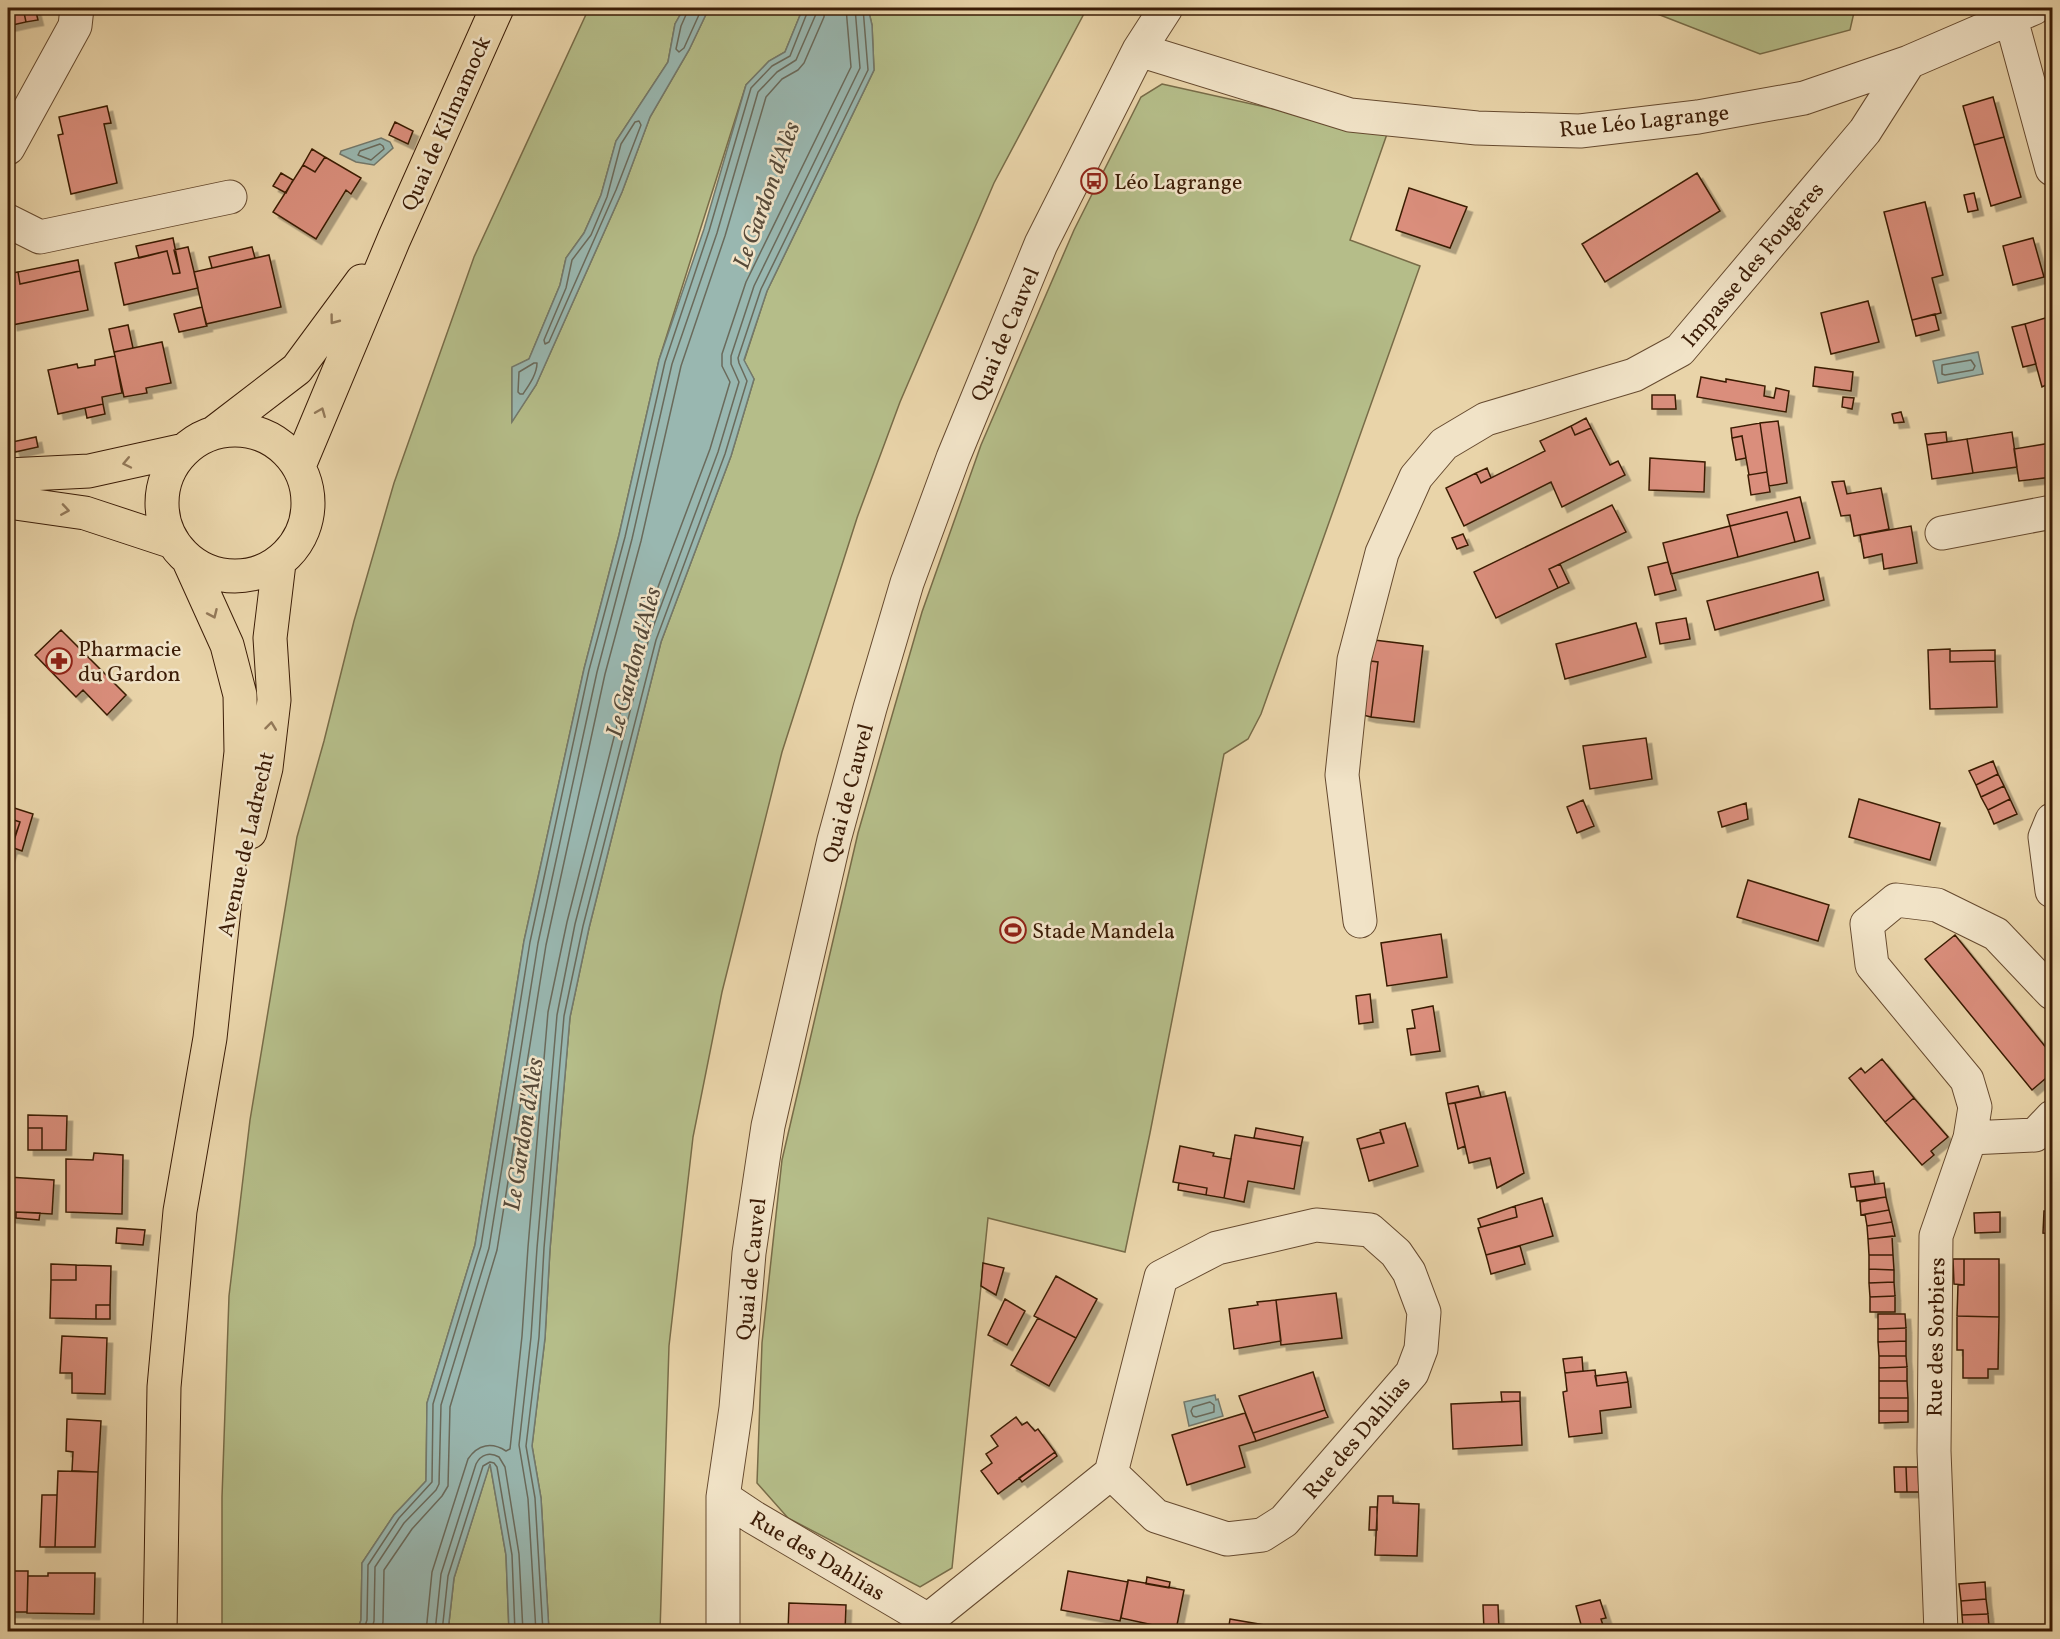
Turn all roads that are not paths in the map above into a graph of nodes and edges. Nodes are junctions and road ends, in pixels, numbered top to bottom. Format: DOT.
graph roads {
  1 [pos="77,8"];
  2 [pos="497,8"];
  3 [pos="1166,8"];
  4 [pos="2022,13"];
  5 [pos="1139,50"];
  6 [pos="1909,62"];
  7 [pos="8,148"];
  8 [pos="2052,169"];
  9 [pos="230,197"];
  10 [pos="8,221"];
  11 [pos="394,239"];
  12 [pos="215,432"];
  13 [pos="184,450"];
  14 [pos="299,466"];
  15 [pos="8,475"];
  16 [pos="8,502"];
  17 [pos="2052,512"];
  18 [pos="1942,533"];
  19 [pos="181,551"];
  20 [pos="279,563"];
  21 [pos="2052,820"];
  22 [pos="2052,891"];
  23 [pos="1360,921"];
  24 [pos="221,947"];
  25 [pos="2052,993"];
  26 [pos="2052,1117"];
  27 [pos="1970,1138"];
  28 [pos="1111,1473"];
  29 [pos="723,1497"];
  30 [pos="942,1626"];
  31 [pos="160,1632"];
  32 [pos="723,1632"];
  33 [pos="1941,1632"];
  1 -- 7 [label="street"];
  2 -- 11 [label="main road, Quai de Kilmamock"];
  3 -- 5 [label="street, Quai de Cauvel"];
  4 -- 6 [label="street, Rue Léo Lagrange"];
  4 -- 8 [label="street"];
  5 -- 6 [label="street, Rue Léo Lagrange"];
  5 -- 29 [label="street, Quai de Cauvel"];
  6 -- 23 [label="street, Impasse des Fougères"];
  9 -- 10 [label="street"];
  11 -- 12 [label="main road, Quai de Kilmamock, one-way"];
  14 -- 11 [label="main road, Quai de Kilmamock, one-way"];
  12 -- 13 [label="main road"];
  12 -- 14 [label="main road"];
  13 -- 15 [label="main road, one-way"];
  13 -- 19 [label="main road"];
  14 -- 20 [label="main road"];
  16 -- 19 [label="main road, one-way"];
  17 -- 18 [label="street"];
  19 -- 20 [label="main road"];
  19 -- 24 [label="main road, Avenue de Ladrecht, one-way"];
  24 -- 20 [label="main road, Avenue de Ladrecht, one-way"];
  21 -- 22 [label="street"];
  24 -- 31 [label="main road"];
  25 -- 27 [label="street, Rue des Sorbiers"];
  26 -- 27 [label="street"];
  27 -- 33 [label="street, Rue des Sorbiers"];
  28 -- 28 [label="street, Rue des Dahlias"];
  28 -- 30 [label="street, Rue des Dahlias"];
  29 -- 30 [label="street, Rue des Dahlias"];
  29 -- 32 [label="street, Quai de Cauvel"];
}
